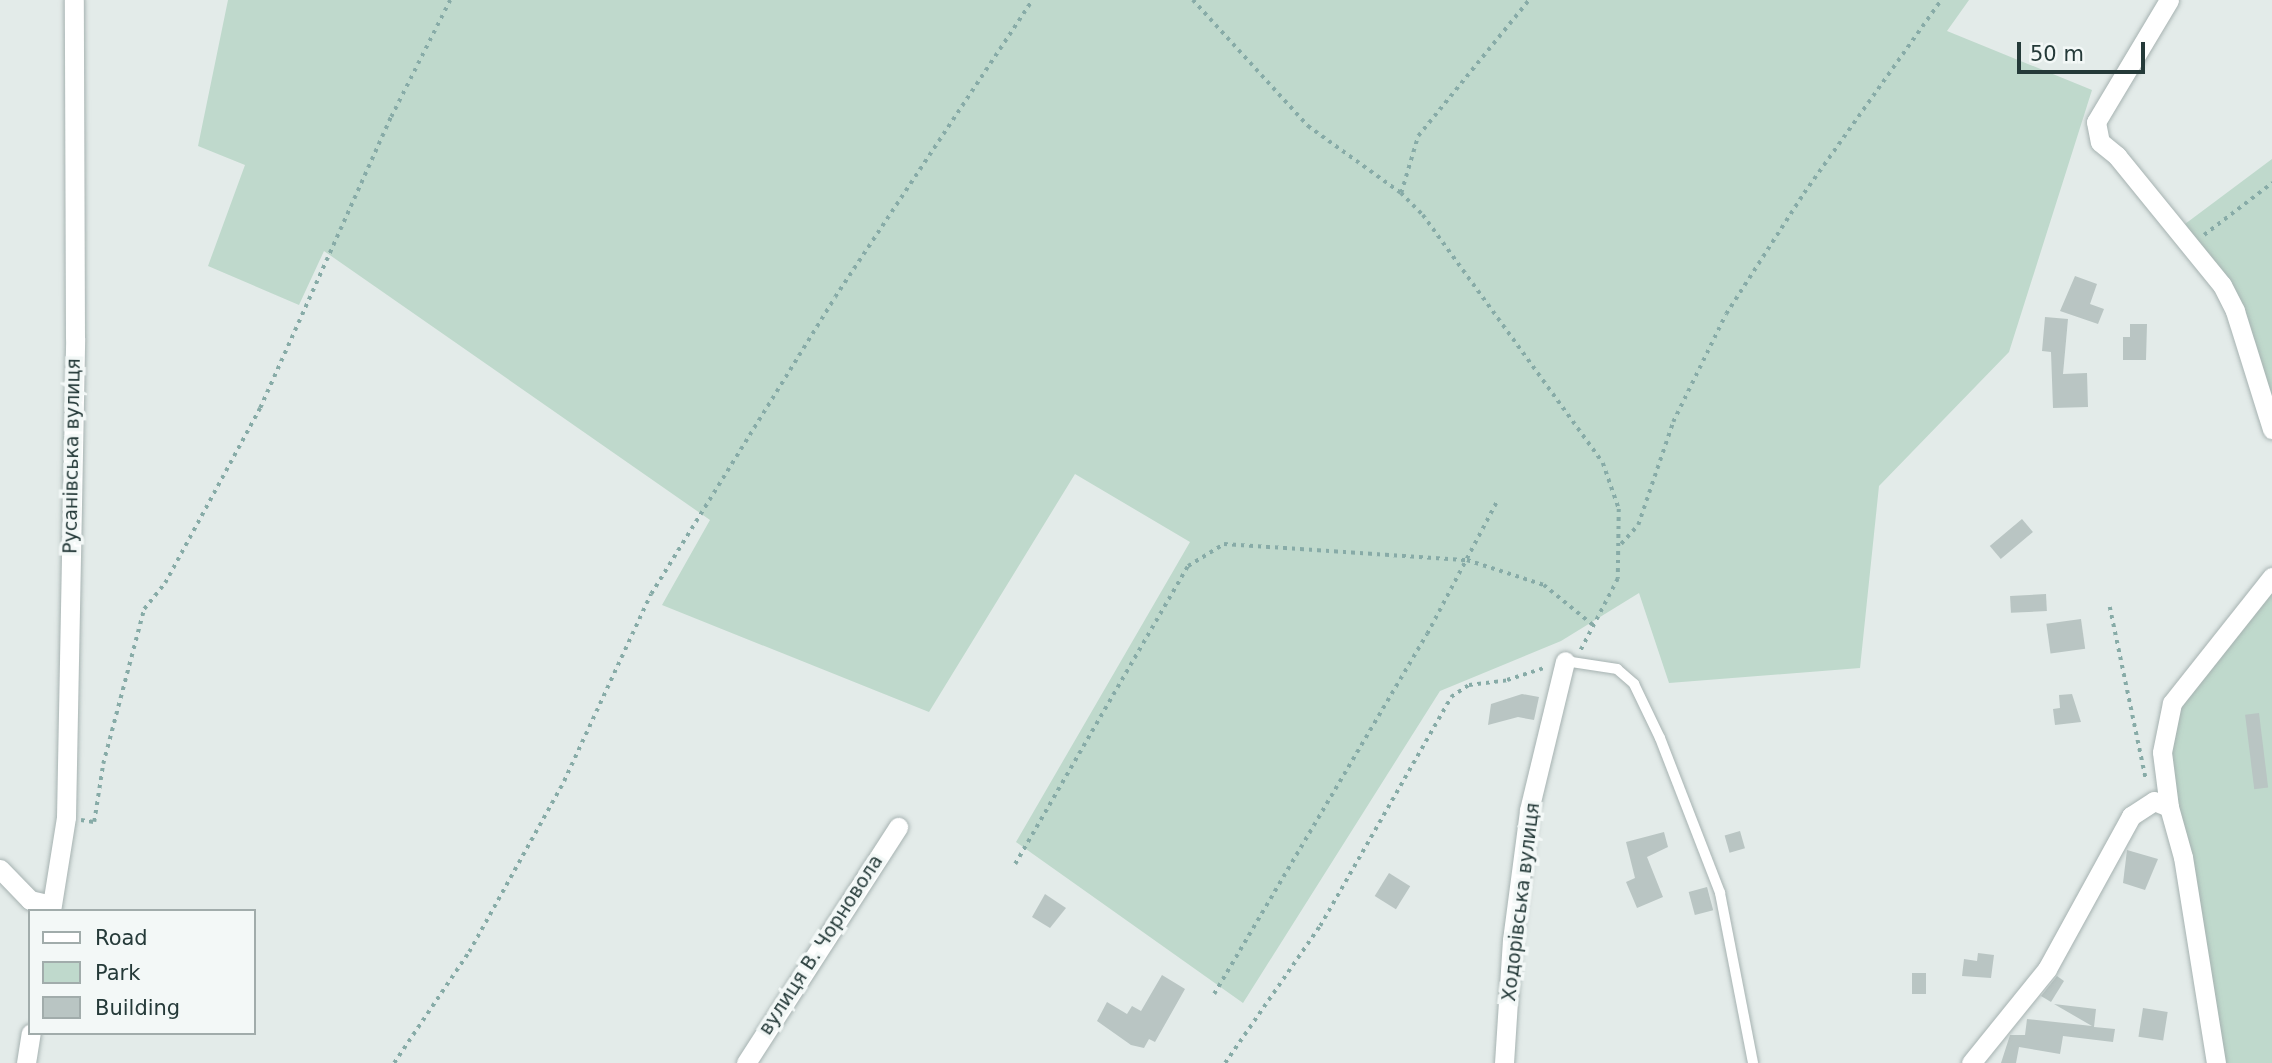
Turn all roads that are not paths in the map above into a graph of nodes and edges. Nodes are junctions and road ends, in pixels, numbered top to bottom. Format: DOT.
graph roads {
  1 [pos="74,0"];
  2 [pos="2169,0"];
  3 [pos="2272,429"];
  4 [pos="2272,577"];
  5 [pos="1565,661"];
  6 [pos="2162,804"];
  7 [pos="898,827"];
  8 [pos="0,869"];
  9 [pos="51,908"];
  10 [pos="31,1035"];
  11 [pos="26,1063"];
  12 [pos="747,1063"];
  13 [pos="1504,1063"];
  14 [pos="1752,1063"];
  15 [pos="1971,1063"];
  16 [pos="2216,1063"];
  1 -- 9 [label="street, Русанівська вулиця"];
  2 -- 3 [label="street"];
  4 -- 6 [label="street"];
  5 -- 13 [label="street, Ходорівська вулиця"];
  5 -- 14 [label="lane"];
  6 -- 15 [label="street"];
  6 -- 16 [label="street"];
  7 -- 12 [label="street, вулиця В. Чорновола"];
  8 -- 9 [label="street"];
  10 -- 11 [label="street"];
}
